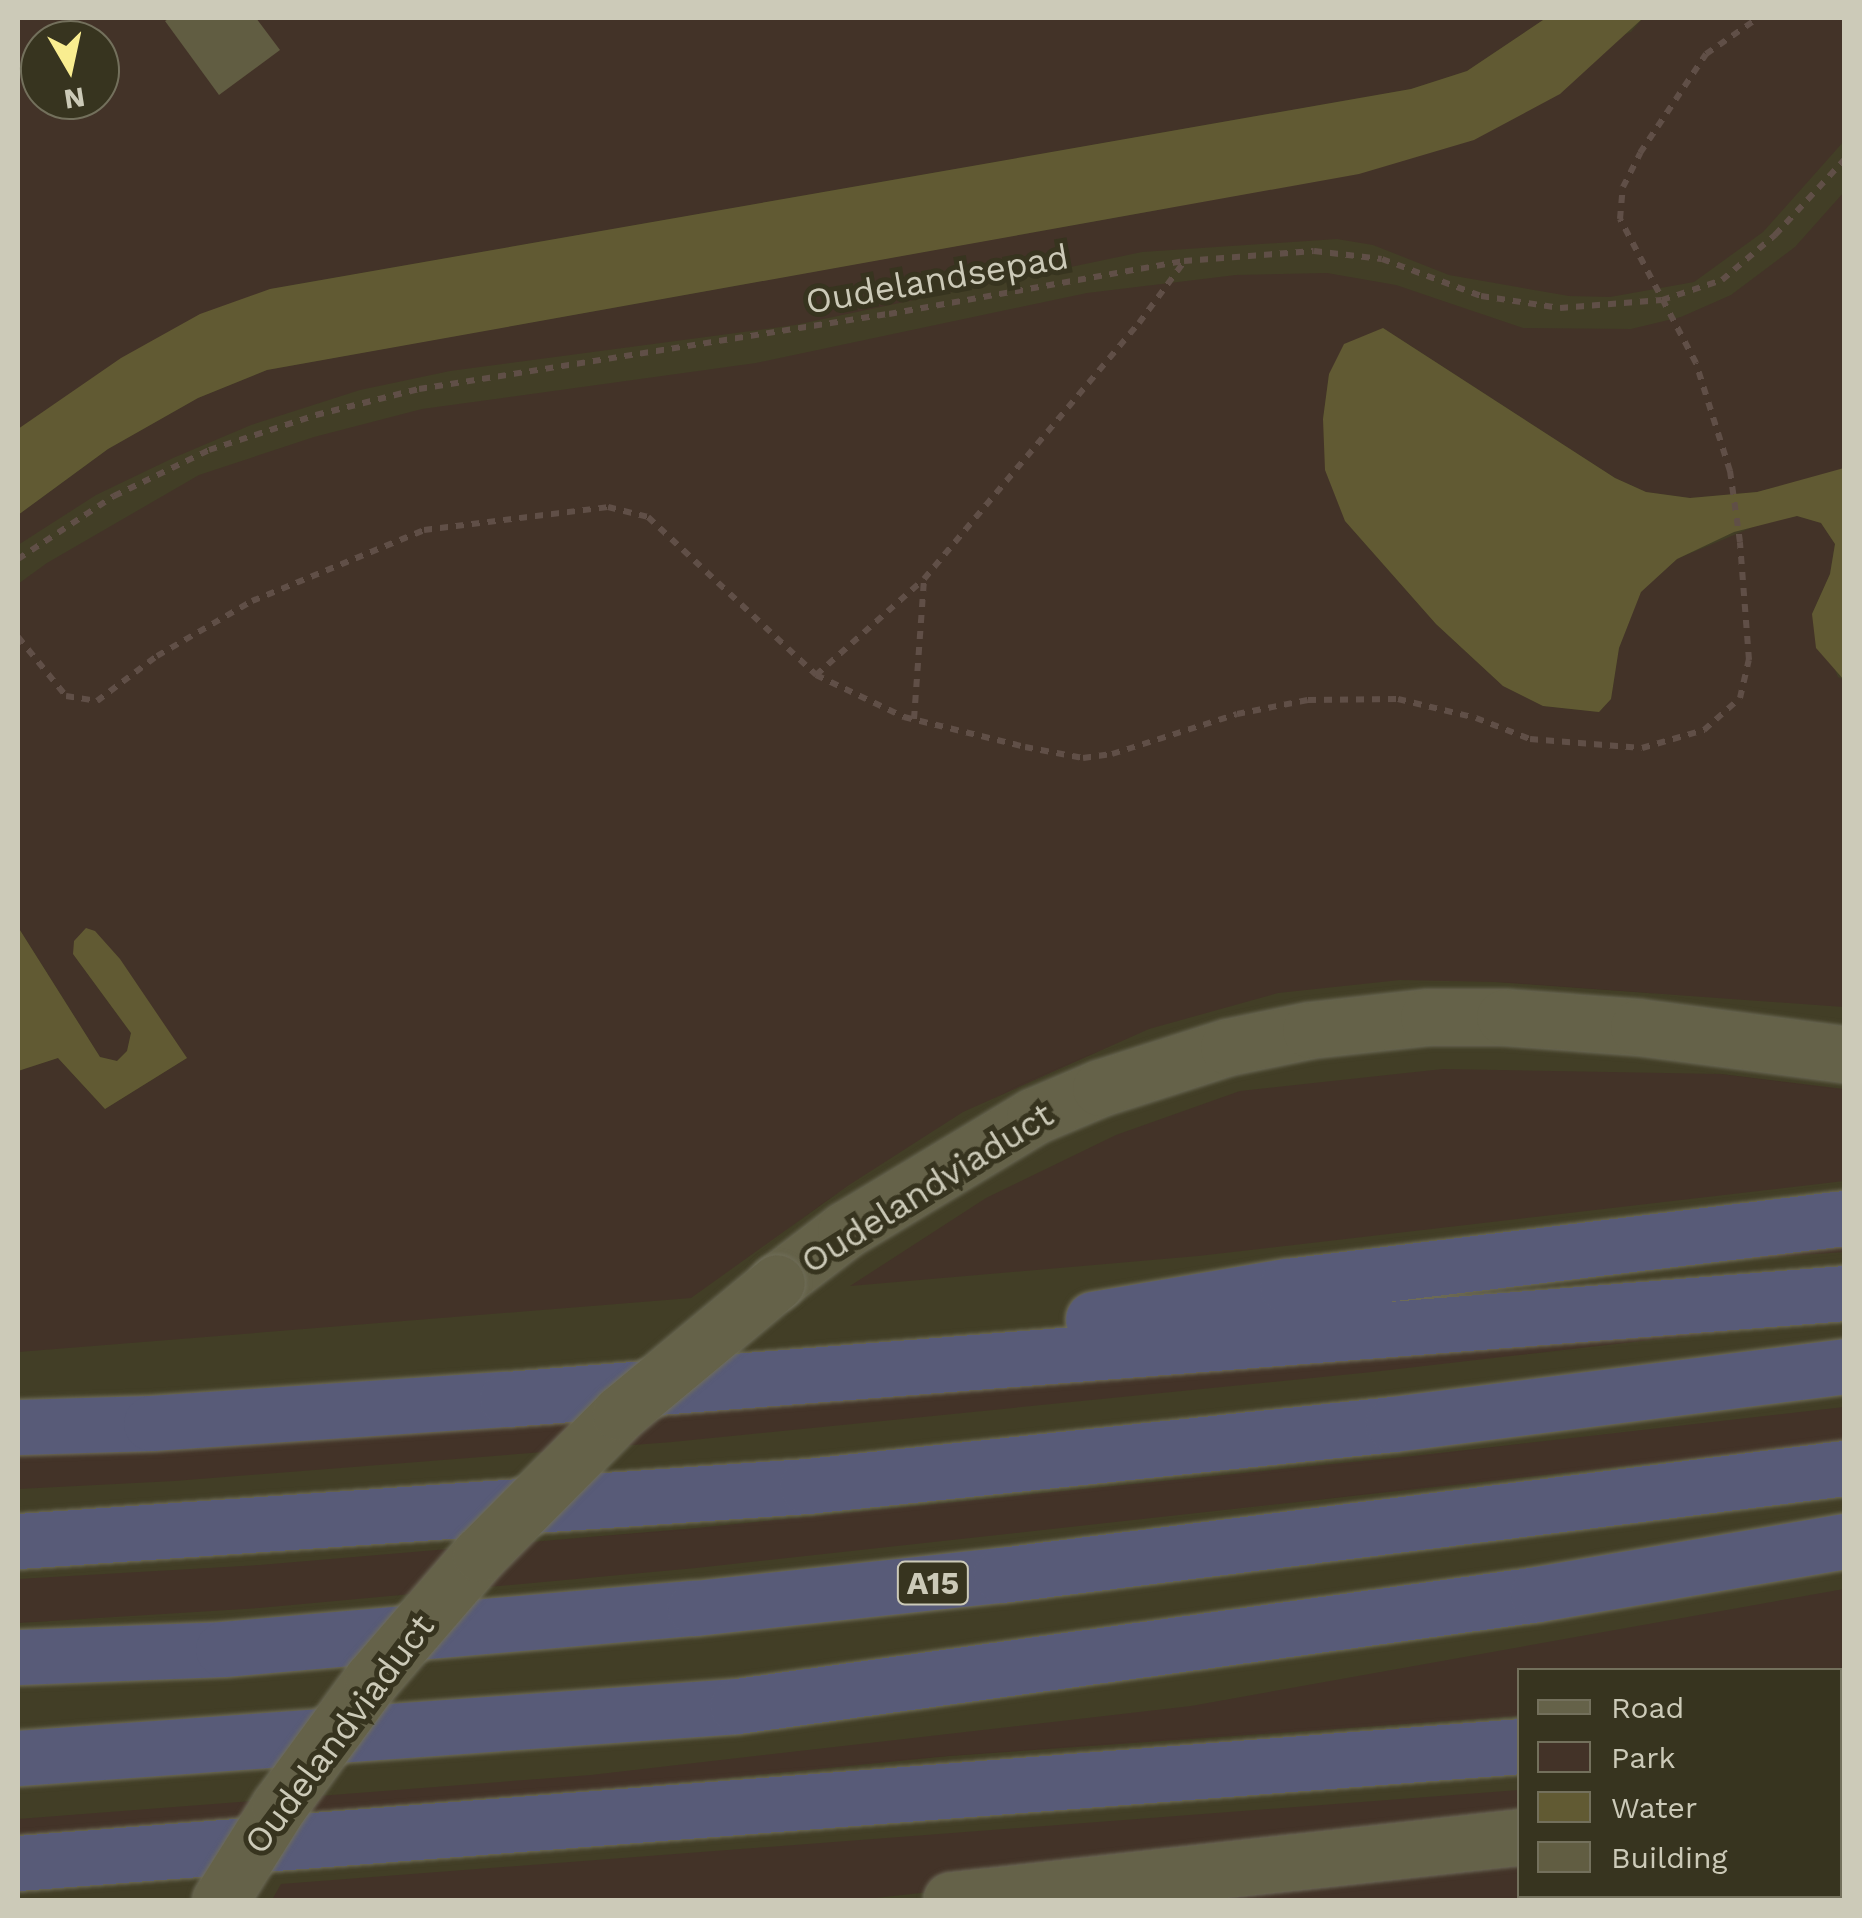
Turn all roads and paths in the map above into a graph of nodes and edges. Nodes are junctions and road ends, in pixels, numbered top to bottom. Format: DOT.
graph roads {
  1 [pos="1758,18"];
  2 [pos="1844,160"];
  3 [pos="1184,261"];
  4 [pos="1662,300"];
  5 [pos="18,559"];
  6 [pos="924,579"];
  7 [pos="18,637"];
  8 [pos="816,675"];
  9 [pos="914,719"];
  10 [pos="1844,1054"];
  11 [pos="1844,1218"];
  12 [pos="1844,1293"];
  13 [pos="1844,1366"];
  14 [pos="774,1375"];
  15 [pos="18,1428"];
  16 [pos="1844,1468"];
  17 [pos="18,1541"];
  18 [pos="1844,1541"];
  19 [pos="18,1657"];
  20 [pos="1517,1746"];
  21 [pos="18,1758"];
  22 [pos="1517,1837"];
  23 [pos="18,1863"];
  24 [pos="220,1900"];
  25 [pos="951,1900"];
  1 -- 4 [label="path"];
  2 -- 4 [label="path, Oudelandsepad"];
  3 -- 4 [label="path, Oudelandsepad"];
  3 -- 5 [label="path, Oudelandsepad"];
  3 -- 6 [label="path"];
  4 -- 9 [label="path"];
  6 -- 8 [label="path"];
  6 -- 9 [label="path"];
  7 -- 8 [label="path"];
  8 -- 9 [label="path"];
  10 -- 24 [label="main road, Oudelandviaduct, bridge"];
  11 -- 14 [label="highway"];
  12 -- 14 [label="highway"];
  13 -- 17 [label="highway"];
  14 -- 15 [label="highway"];
  16 -- 19 [label="highway, A15"];
  18 -- 21 [label="highway"];
  20 -- 23 [label="highway"];
  22 -- 25 [label="main road"];
}
